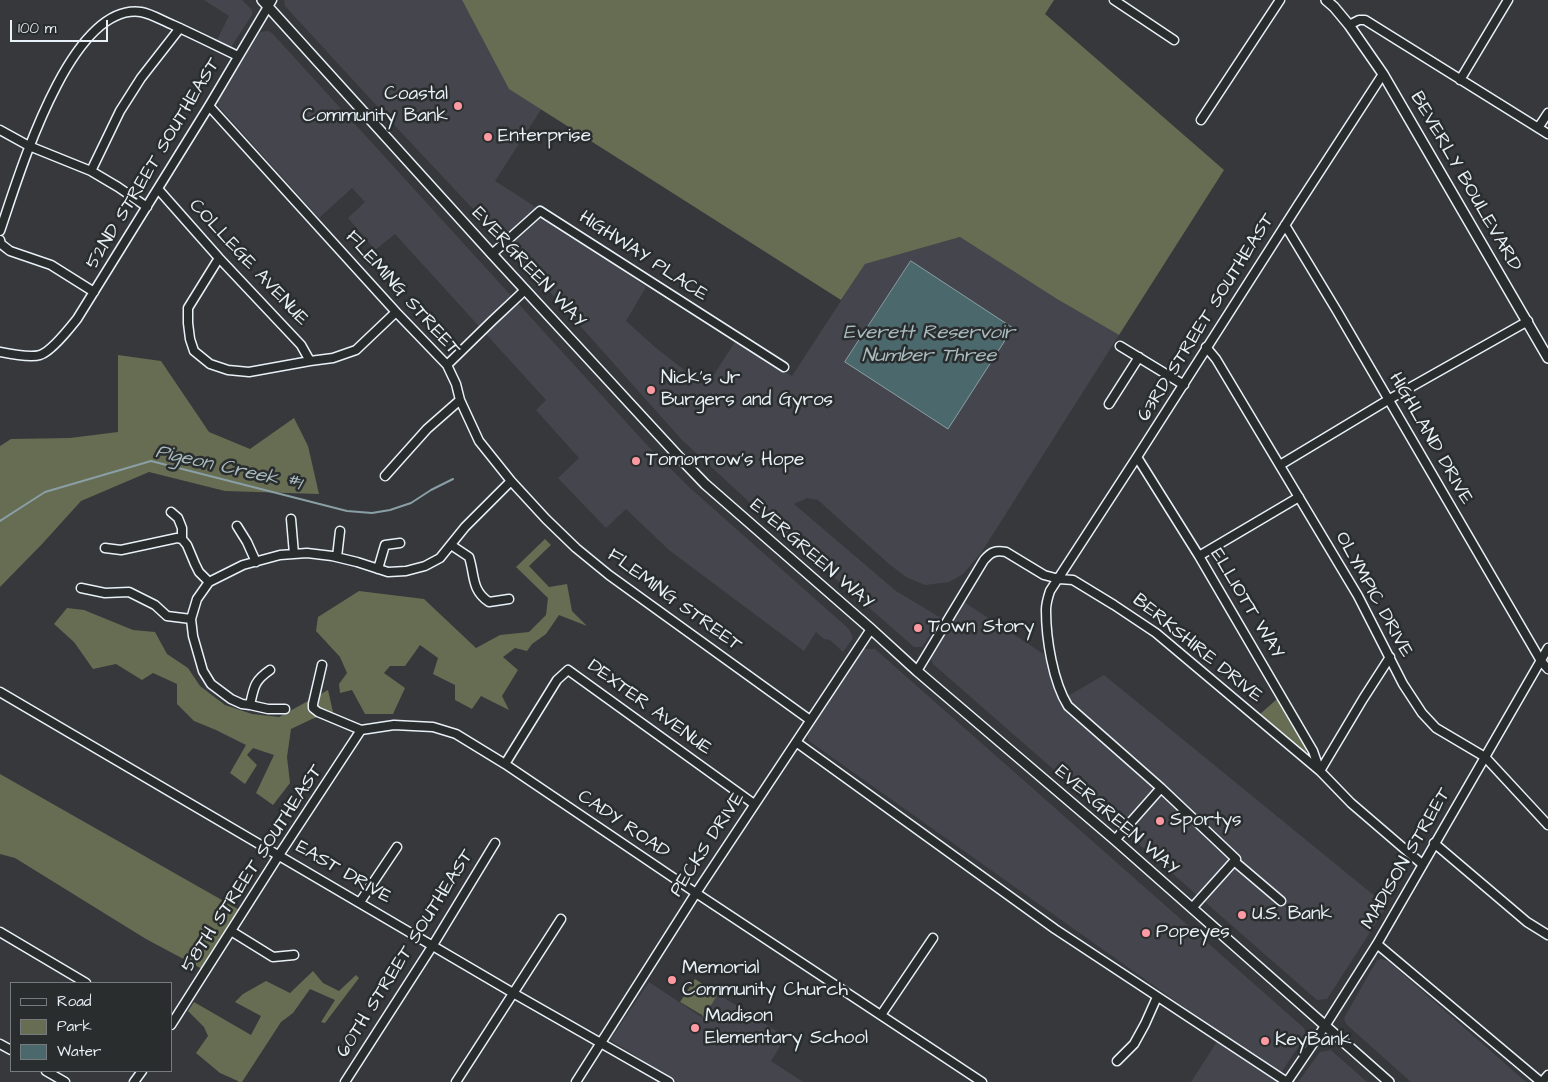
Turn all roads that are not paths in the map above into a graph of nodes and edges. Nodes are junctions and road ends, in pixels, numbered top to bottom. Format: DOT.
graph roads {
  1 [pos="1114,0"];
  2 [pos="1280,0"];
  3 [pos="1326,0"];
  4 [pos="1508,0"];
  5 [pos="267,2"];
  6 [pos="1349,25"];
  7 [pos="180,28"];
  8 [pos="1174,40"];
  9 [pos="238,56"];
  10 [pos="1383,74"];
  11 [pos="1460,80"];
  12 [pos="209,106"];
  13 [pos="1548,113"];
  14 [pos="1201,120"];
  15 [pos="1538,128"];
  16 [pos="0,130"];
  17 [pos="1548,134"];
  18 [pos="30,146"];
  19 [pos="91,171"];
  20 [pos="158,189"];
  21 [pos="147,207"];
  22 [pos="1285,225"];
  23 [pos="0,231"];
  24 [pos="0,240"];
  25 [pos="492,254"];
  26 [pos="219,258"];
  27 [pos="526,290"];
  28 [pos="94,292"];
  29 [pos="396,312"];
  30 [pos="1528,321"];
  31 [pos="1120,346"];
  32 [pos="1206,347"];
  33 [pos="0,352"];
  34 [pos="1139,357"];
  35 [pos="1548,358"];
  36 [pos="310,361"];
  37 [pos="447,366"];
  38 [pos="784,367"];
  39 [pos="1184,385"];
  40 [pos="460,400"];
  41 [pos="1388,400"];
  42 [pos="1109,404"];
  43 [pos="1137,457"];
  44 [pos="1280,464"];
  45 [pos="385,476"];
  46 [pos="511,481"];
  47 [pos="1299,497"];
  48 [pos="171,512"];
  49 [pos="291,519"];
  50 [pos="237,526"];
  51 [pos="340,531"];
  52 [pos="182,538"];
  53 [pos="400,543"];
  54 [pos="451,545"];
  55 [pos="105,548"];
  56 [pos="294,554"];
  57 [pos="1199,556"];
  58 [pos="337,557"];
  59 [pos="256,562"];
  60 [pos="378,569"];
  61 [pos="1059,579"];
  62 [pos="210,582"];
  63 [pos="80,588"];
  64 [pos="509,598"];
  65 [pos="190,619"];
  66 [pos="871,629"];
  67 [pos="1548,648"];
  68 [pos="1390,657"];
  69 [pos="1541,661"];
  70 [pos="322,665"];
  71 [pos="1548,669"];
  72 [pos="270,670"];
  73 [pos="917,671"];
  74 [pos="0,692"];
  75 [pos="250,705"];
  76 [pos="285,709"];
  77 [pos="810,720"];
  78 [pos="361,730"];
  79 [pos="796,742"];
  80 [pos="1485,757"];
  81 [pos="505,764"];
  82 [pos="1320,771"];
  83 [pos="1161,788"];
  84 [pos="754,804"];
  85 [pos="1548,825"];
  86 [pos="1115,840"];
  87 [pos="495,843"];
  88 [pos="1434,843"];
  89 [pos="397,847"];
  90 [pos="279,855"];
  91 [pos="1234,861"];
  92 [pos="1422,864"];
  93 [pos="696,893"];
  94 [pos="1281,901"];
  95 [pos="360,902"];
  96 [pos="1192,908"];
  97 [pos="561,919"];
  98 [pos="231,931"];
  99 [pos="0,932"];
  100 [pos="1548,935"];
  101 [pos="932,938"];
  102 [pos="1377,944"];
  103 [pos="433,945"];
  104 [pos="294,955"];
  105 [pos="84,982"];
  106 [pos="513,992"];
  107 [pos="1157,996"];
  108 [pos="881,1015"];
  109 [pos="172,1023"];
  110 [pos="1325,1026"];
  111 [pos="601,1043"];
  112 [pos="1116,1061"];
  113 [pos="48,1072"];
  114 [pos="1548,1075"];
  115 [pos="65,1082"];
  116 [pos="345,1082"];
  117 [pos="456,1082"];
  118 [pos="576,1082"];
  119 [pos="669,1082"];
  120 [pos="982,1082"];
  121 [pos="1287,1082"];
  122 [pos="1389,1082"];
  123 [pos="1541,1082"];
  1 -- 8 [label="street"];
  2 -- 14 [label="street"];
  3 -- 6 [label="main road, BEVERLY BOULEVARD"];
  4 -- 11 [label="street"];
  5 -- 9 [label="street, 52ND STREET SOUTHEAST"];
  5 -- 25 [label="main road, EVERGREEN WAY"];
  6 -- 10 [label="main road, BEVERLY BOULEVARD"];
  6 -- 11 [label="street"];
  7 -- 9 [label="street"];
  7 -- 18 [label="street"];
  7 -- 19 [label="street"];
  9 -- 12 [label="street, 52ND STREET SOUTHEAST"];
  10 -- 22 [label="street, 63RD STREET SOUTHEAST"];
  10 -- 30 [label="main road, BEVERLY BOULEVARD"];
  11 -- 15 [label="street"];
  12 -- 20 [label="street, 52ND STREET SOUTHEAST"];
  12 -- 29 [label="street, FLEMING STREET"];
  13 -- 15 [label="street"];
  15 -- 17 [label="street"];
  16 -- 18 [label="street"];
  18 -- 19 [label="street"];
  18 -- 23 [label="street"];
  19 -- 21 [label="street"];
  20 -- 21 [label="street, 52ND STREET SOUTHEAST"];
  20 -- 26 [label="street, COLLEGE AVENUE"];
  21 -- 28 [label="street, 52ND STREET SOUTHEAST"];
  22 -- 32 [label="street, 63RD STREET SOUTHEAST"];
  22 -- 41 [label="street, HIGHLAND DRIVE"];
  24 -- 28 [label="street"];
  25 -- 27 [label="main road, EVERGREEN WAY"];
  25 -- 38 [label="street, HIGHWAY PLACE"];
  26 -- 36 [label="street, COLLEGE AVENUE"];
  26 -- 36 [label="street"];
  27 -- 37 [label="street"];
  27 -- 66 [label="main road, EVERGREEN WAY"];
  28 -- 33 [label="street, 52ND STREET SOUTHEAST"];
  29 -- 36 [label="street"];
  29 -- 37 [label="street, FLEMING STREET"];
  30 -- 35 [label="main road, BEVERLY BOULEVARD"];
  30 -- 41 [label="street"];
  31 -- 34 [label="street"];
  32 -- 39 [label="street, 63RD STREET SOUTHEAST"];
  32 -- 44 [label="street, OLYMPIC DRIVE"];
  34 -- 39 [label="street"];
  34 -- 42 [label="street"];
  37 -- 40 [label="street, FLEMING STREET"];
  39 -- 43 [label="street, 63RD STREET SOUTHEAST"];
  40 -- 45 [label="street"];
  40 -- 46 [label="street, FLEMING STREET"];
  41 -- 44 [label="street"];
  41 -- 69 [label="street, HIGHLAND DRIVE"];
  43 -- 57 [label="street, ELLIOTT WAY"];
  43 -- 61 [label="street, 63RD STREET SOUTHEAST"];
  44 -- 47 [label="street, OLYMPIC DRIVE"];
  46 -- 54 [label="street"];
  46 -- 77 [label="street, FLEMING STREET"];
  47 -- 57 [label="street"];
  47 -- 68 [label="street, OLYMPIC DRIVE"];
  48 -- 52 [label="street"];
  49 -- 56 [label="street"];
  50 -- 59 [label="street"];
  51 -- 58 [label="street"];
  52 -- 55 [label="street"];
  52 -- 62 [label="street"];
  53 -- 60 [label="street"];
  54 -- 60 [label="street"];
  54 -- 64 [label="street"];
  56 -- 58 [label="street"];
  56 -- 59 [label="street"];
  57 -- 82 [label="street, ELLIOTT WAY"];
  58 -- 60 [label="street"];
  59 -- 62 [label="street"];
  61 -- 73 [label="street, BERKSHIRE DRIVE"];
  61 -- 82 [label="street, BERKSHIRE DRIVE"];
  61 -- 83 [label="street, 63RD STREET SOUTHEAST"];
  62 -- 65 [label="street"];
  63 -- 65 [label="street"];
  65 -- 75 [label="street"];
  66 -- 73 [label="main road, EVERGREEN WAY"];
  66 -- 77 [label="street, PECKS DRIVE"];
  67 -- 69 [label="street, MADISON STREET"];
  68 -- 80 [label="street, OLYMPIC DRIVE"];
  68 -- 82 [label="street"];
  69 -- 71 [label="street, HIGHLAND DRIVE"];
  69 -- 80 [label="street, MADISON STREET"];
  70 -- 78 [label="street"];
  72 -- 75 [label="street"];
  73 -- 86 [label="main road, EVERGREEN WAY"];
  74 -- 90 [label="street, EAST DRIVE"];
  75 -- 76 [label="street"];
  77 -- 79 [label="street, PECKS DRIVE"];
  78 -- 81 [label="street, CADY ROAD"];
  78 -- 90 [label="street, 58TH STREET SOUTHEAST"];
  79 -- 84 [label="street, PECKS DRIVE"];
  79 -- 107 [label="street"];
  80 -- 85 [label="street, OLYMPIC DRIVE"];
  80 -- 88 [label="street, MADISON STREET"];
  81 -- 84 [label="street, DEXTER AVENUE"];
  81 -- 93 [label="street, CADY ROAD"];
  82 -- 92 [label="street, BERKSHIRE DRIVE"];
  83 -- 86 [label="street"];
  83 -- 91 [label="street, 63RD STREET SOUTHEAST"];
  84 -- 93 [label="street, PECKS DRIVE"];
  86 -- 96 [label="main road, EVERGREEN WAY"];
  87 -- 103 [label="street, 60TH STREET SOUTHEAST"];
  88 -- 92 [label="street, MADISON STREET"];
  88 -- 100 [label="street"];
  89 -- 95 [label="street"];
  90 -- 95 [label="street, EAST DRIVE"];
  90 -- 98 [label="street, 58TH STREET SOUTHEAST"];
  91 -- 94 [label="street, 63RD STREET SOUTHEAST"];
  91 -- 96 [label="street"];
  92 -- 102 [label="street, MADISON STREET"];
  93 -- 108 [label="street, CADY ROAD"];
  93 -- 111 [label="street, PECKS DRIVE"];
  95 -- 103 [label="street, EAST DRIVE"];
  96 -- 110 [label="main road, EVERGREEN WAY"];
  97 -- 106 [label="street"];
  98 -- 104 [label="street"];
  98 -- 109 [label="street, 58TH STREET SOUTHEAST"];
  99 -- 105 [label="street"];
  101 -- 108 [label="street"];
  102 -- 110 [label="street, MADISON STREET"];
  102 -- 123 [label="street"];
  103 -- 106 [label="street, EAST DRIVE"];
  103 -- 116 [label="street, 60TH STREET SOUTHEAST"];
  106 -- 111 [label="street, EAST DRIVE"];
  106 -- 117 [label="street"];
  107 -- 112 [label="street"];
  107 -- 121 [label="street"];
  108 -- 120 [label="street, CADY ROAD"];
  110 -- 121 [label="street, MADISON STREET"];
  110 -- 122 [label="main road, EVERGREEN WAY"];
  111 -- 118 [label="street, PECKS DRIVE"];
  111 -- 119 [label="street, EAST DRIVE"];
  113 -- 115 [label="street"];
  114 -- 123 [label="street"];
}
